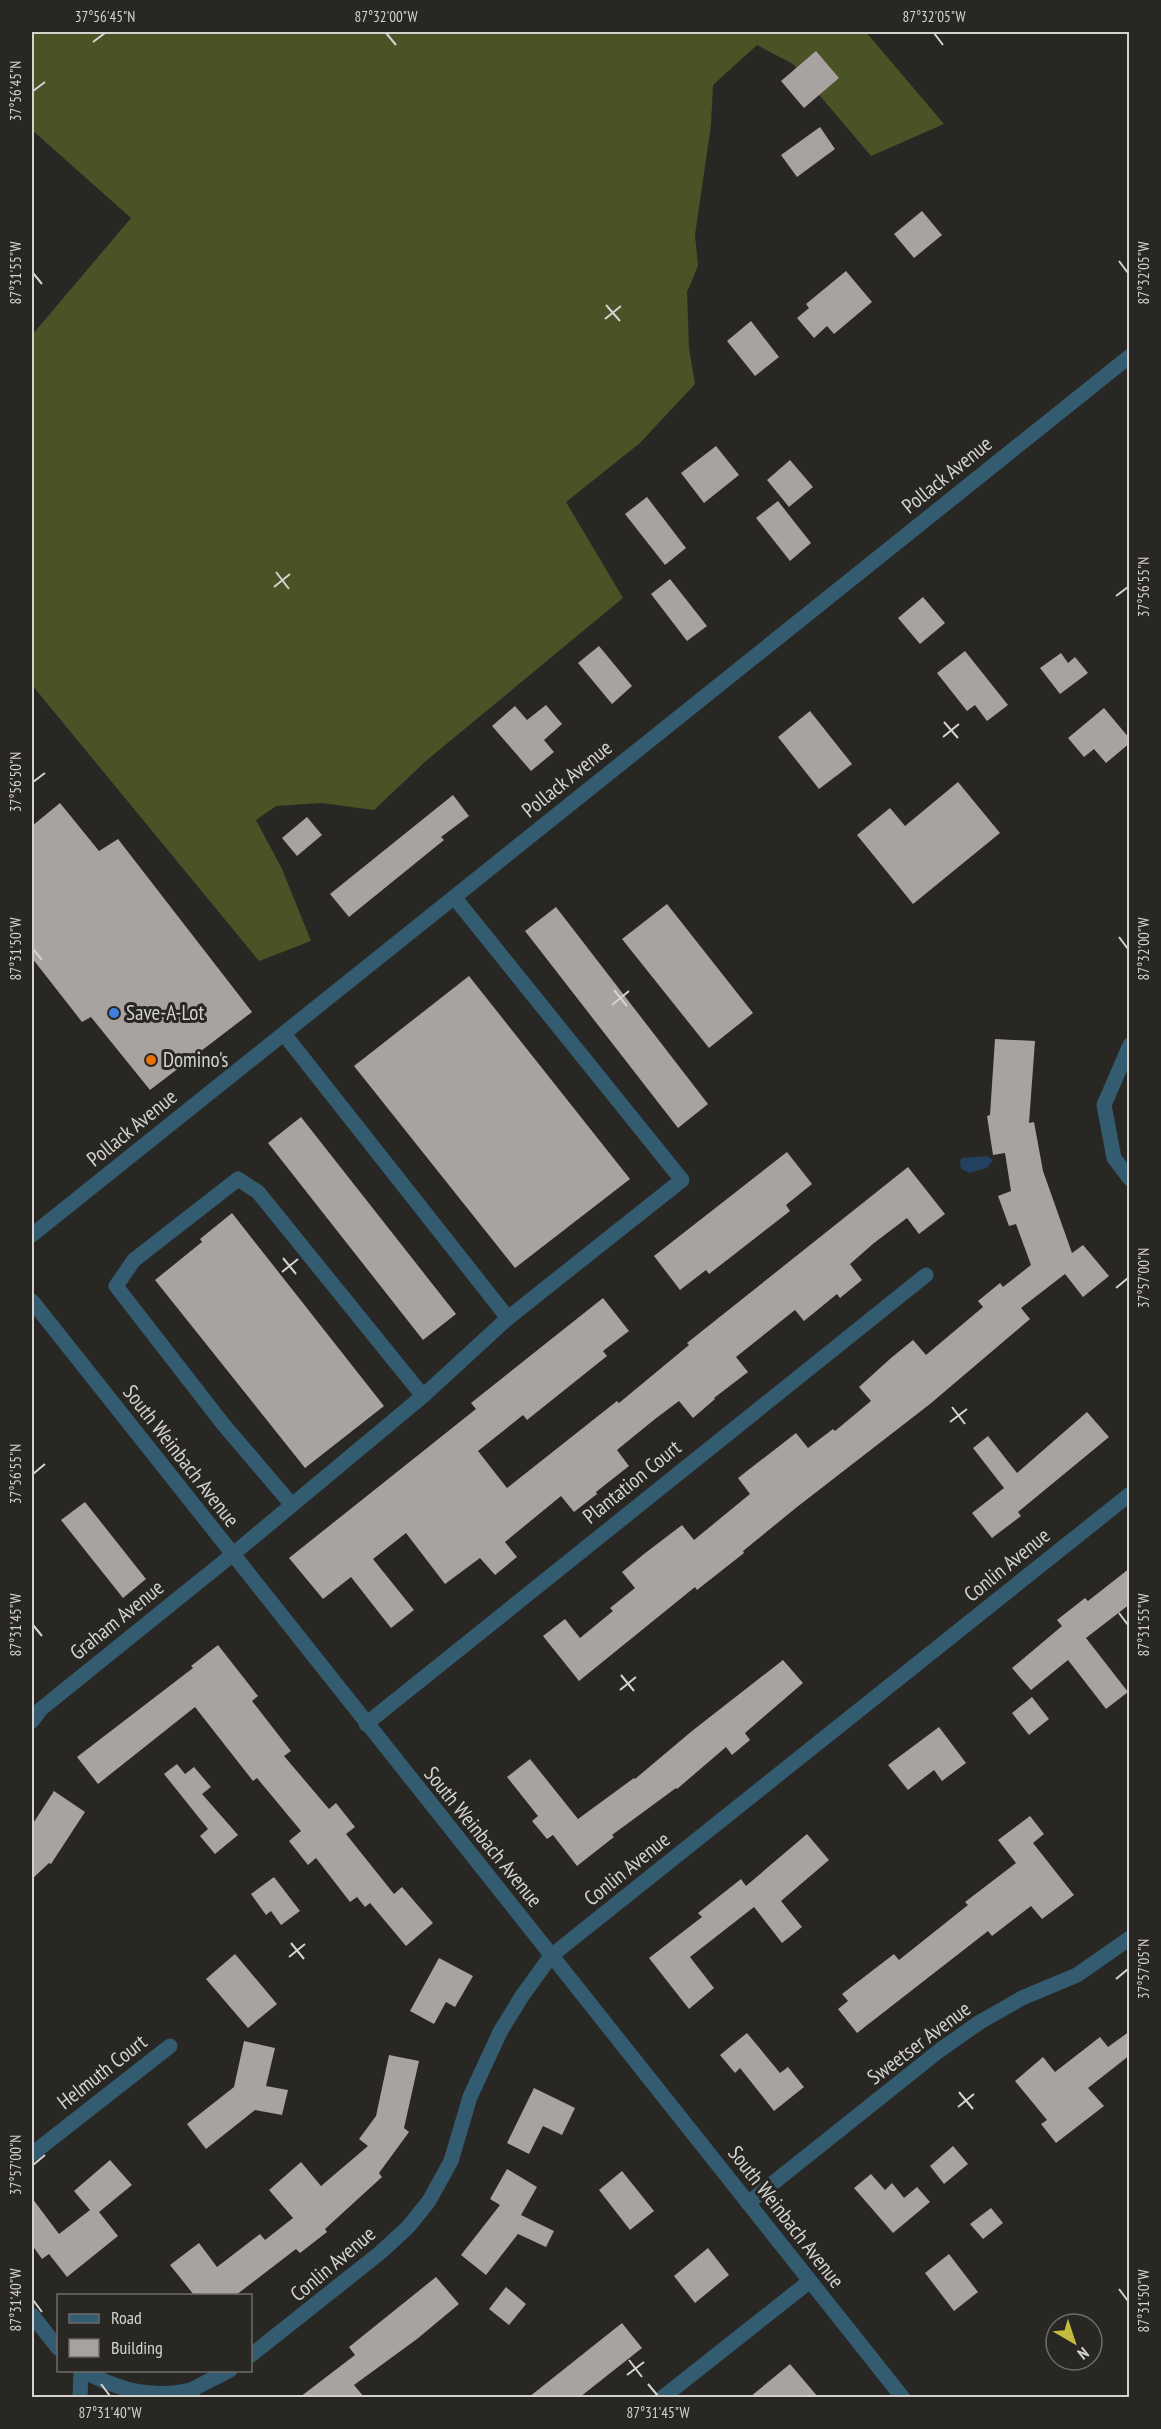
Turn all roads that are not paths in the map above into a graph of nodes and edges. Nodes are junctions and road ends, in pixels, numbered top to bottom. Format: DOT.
graph roads {
  1 [pos="1130,356"];
  2 [pos="454,897"];
  3 [pos="284,1034"];
  4 [pos="1130,1045"];
  5 [pos="1130,1179"];
  6 [pos="32,1235"];
  7 [pos="926,1275"];
  8 [pos="32,1301"];
  9 [pos="508,1318"];
  10 [pos="423,1396"];
  11 [pos="1130,1494"];
  12 [pos="292,1505"];
  13 [pos="232,1556"];
  14 [pos="32,1721"];
  15 [pos="366,1724"];
  16 [pos="1130,1938"];
  17 [pos="552,1956"];
  18 [pos="170,2046"];
  19 [pos="32,2154"];
  20 [pos="748,2203"];
  21 [pos="810,2281"];
  22 [pos="32,2315"];
  23 [pos="57,2347"];
  24 [pos="252,2354"];
  25 [pos="81,2372"];
  26 [pos="83,2372"];
  27 [pos="227,2372"];
  28 [pos="192,2394"];
  29 [pos="80,2397"];
  30 [pos="662,2397"];
  31 [pos="903,2397"];
  1 -- 2 [label="street, Pollack Avenue"];
  2 -- 3 [label="street, Pollack Avenue"];
  2 -- 9 [label="street, Graham Avenue"];
  3 -- 6 [label="street, Pollack Avenue"];
  3 -- 9 [label="street"];
  4 -- 5 [label="street"];
  7 -- 15 [label="street, Plantation Court"];
  8 -- 13 [label="street, South Weinbach Avenue"];
  9 -- 10 [label="street, Graham Avenue"];
  10 -- 12 [label="street, Graham Avenue"];
  10 -- 12 [label="street"];
  11 -- 17 [label="street, Conlin Avenue"];
  12 -- 13 [label="street, Graham Avenue"];
  13 -- 14 [label="street, Graham Avenue"];
  13 -- 15 [label="street, South Weinbach Avenue"];
  15 -- 17 [label="street, South Weinbach Avenue"];
  16 -- 20 [label="street, Sweetser Avenue"];
  17 -- 20 [label="street, South Weinbach Avenue"];
  17 -- 24 [label="street, Conlin Avenue"];
  18 -- 19 [label="street, Helmuth Court"];
  20 -- 21 [label="street, South Weinbach Avenue"];
  21 -- 30 [label="street"];
  21 -- 31 [label="street, South Weinbach Avenue"];
  22 -- 23 [label="street"];
  25 -- 29 [label="street"];
  26 -- 28 [label="street"];
  27 -- 28 [label="street"];
}
